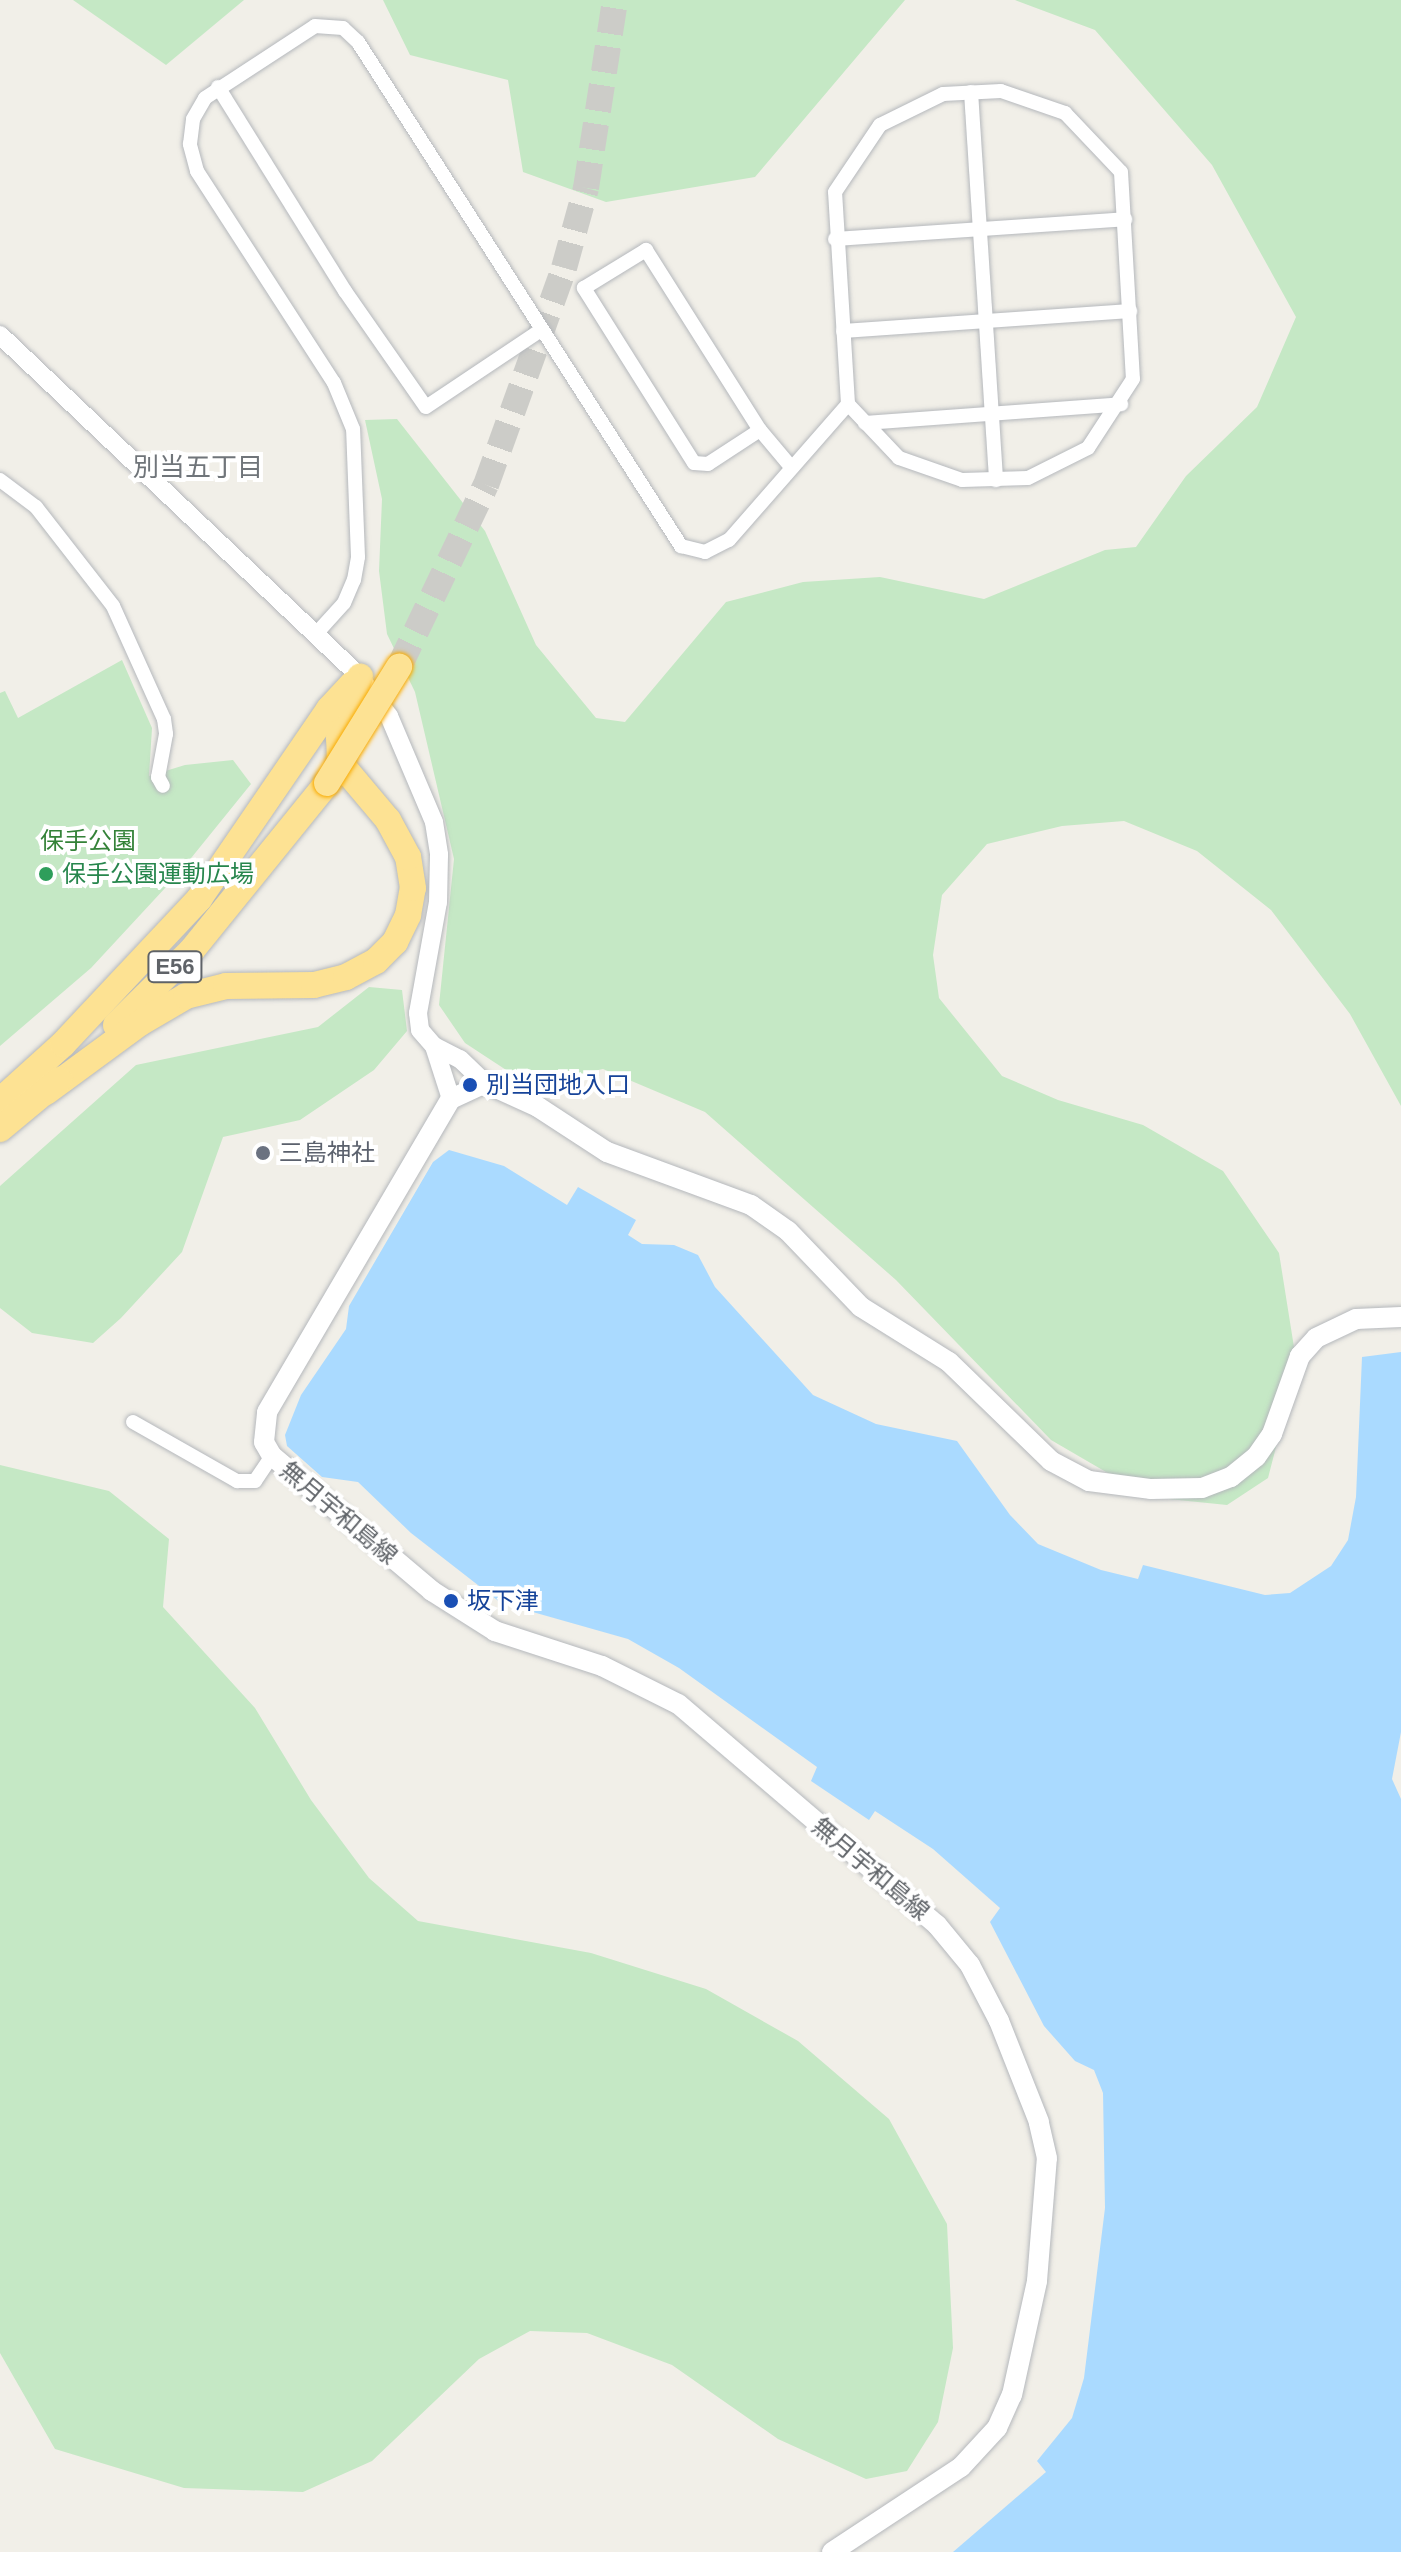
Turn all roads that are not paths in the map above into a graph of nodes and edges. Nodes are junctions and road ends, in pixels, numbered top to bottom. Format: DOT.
graph roads {
  1 [pos="218,87"];
  2 [pos="971,92"];
  3 [pos="1125,219"];
  4 [pos="980,229"];
  5 [pos="835,239"];
  6 [pos="1130,311"];
  7 [pos="987,322"];
  8 [pos="541,330"];
  9 [pos="843,331"];
  10 [pos="0,335"];
  11 [pos="848,404"];
  12 [pos="1121,404"];
  13 [pos="993,413"];
  14 [pos="865,423"];
  15 [pos="760,430"];
  16 [pos="791,467"];
  17 [pos="0,480"];
  18 [pos="996,480"];
  19 [pos="315,635"];
  20 [pos="399,667"];
  21 [pos="360,677"];
  22 [pos="163,786"];
  23 [pos="434,1046"];
  24 [pos="485,1083"];
  25 [pos="46,1092"];
  26 [pos="451,1099"];
  27 [pos="0,1101"];
  28 [pos="0,1129"];
  29 [pos="1401,1317"];
  30 [pos="133,1422"];
  31 [pos="272,1456"];
  32 [pos="832,2552"];
  1 -- 8 [label="street"];
  1 -- 8 [label="street"];
  1 -- 19 [label="street"];
  2 -- 3 [label="street"];
  2 -- 4 [label="street"];
  2 -- 5 [label="street"];
  3 -- 4 [label="street"];
  3 -- 6 [label="street"];
  4 -- 5 [label="street"];
  4 -- 7 [label="street"];
  5 -- 9 [label="street"];
  6 -- 7 [label="street"];
  6 -- 12 [label="street"];
  7 -- 9 [label="street"];
  7 -- 13 [label="street"];
  8 -- 16 [label="street"];
  9 -- 11 [label="street"];
  10 -- 19 [label="street"];
  11 -- 14 [label="street"];
  11 -- 16 [label="street"];
  12 -- 13 [label="street"];
  12 -- 18 [label="street"];
  13 -- 14 [label="street"];
  13 -- 18 [label="street"];
  14 -- 18 [label="street"];
  15 -- 15 [label="street"];
  15 -- 16 [label="street"];
  17 -- 22 [label="street"];
  19 -- 21 [label="street"];
  20 -- 25 [label="highway, E56, bridge"];
  21 -- 23 [label="street"];
  21 -- 25 [label="highway"];
  21 -- 27 [label="highway"];
  23 -- 24 [label="street"];
  23 -- 26 [label="street"];
  24 -- 26 [label="main road"];
  24 -- 29 [label="main road"];
  25 -- 28 [label="highway, E56"];
  26 -- 31 [label="main road, 無月宇和島線"];
  30 -- 31 [label="street"];
  31 -- 32 [label="main road, 無月宇和島線"];
}
